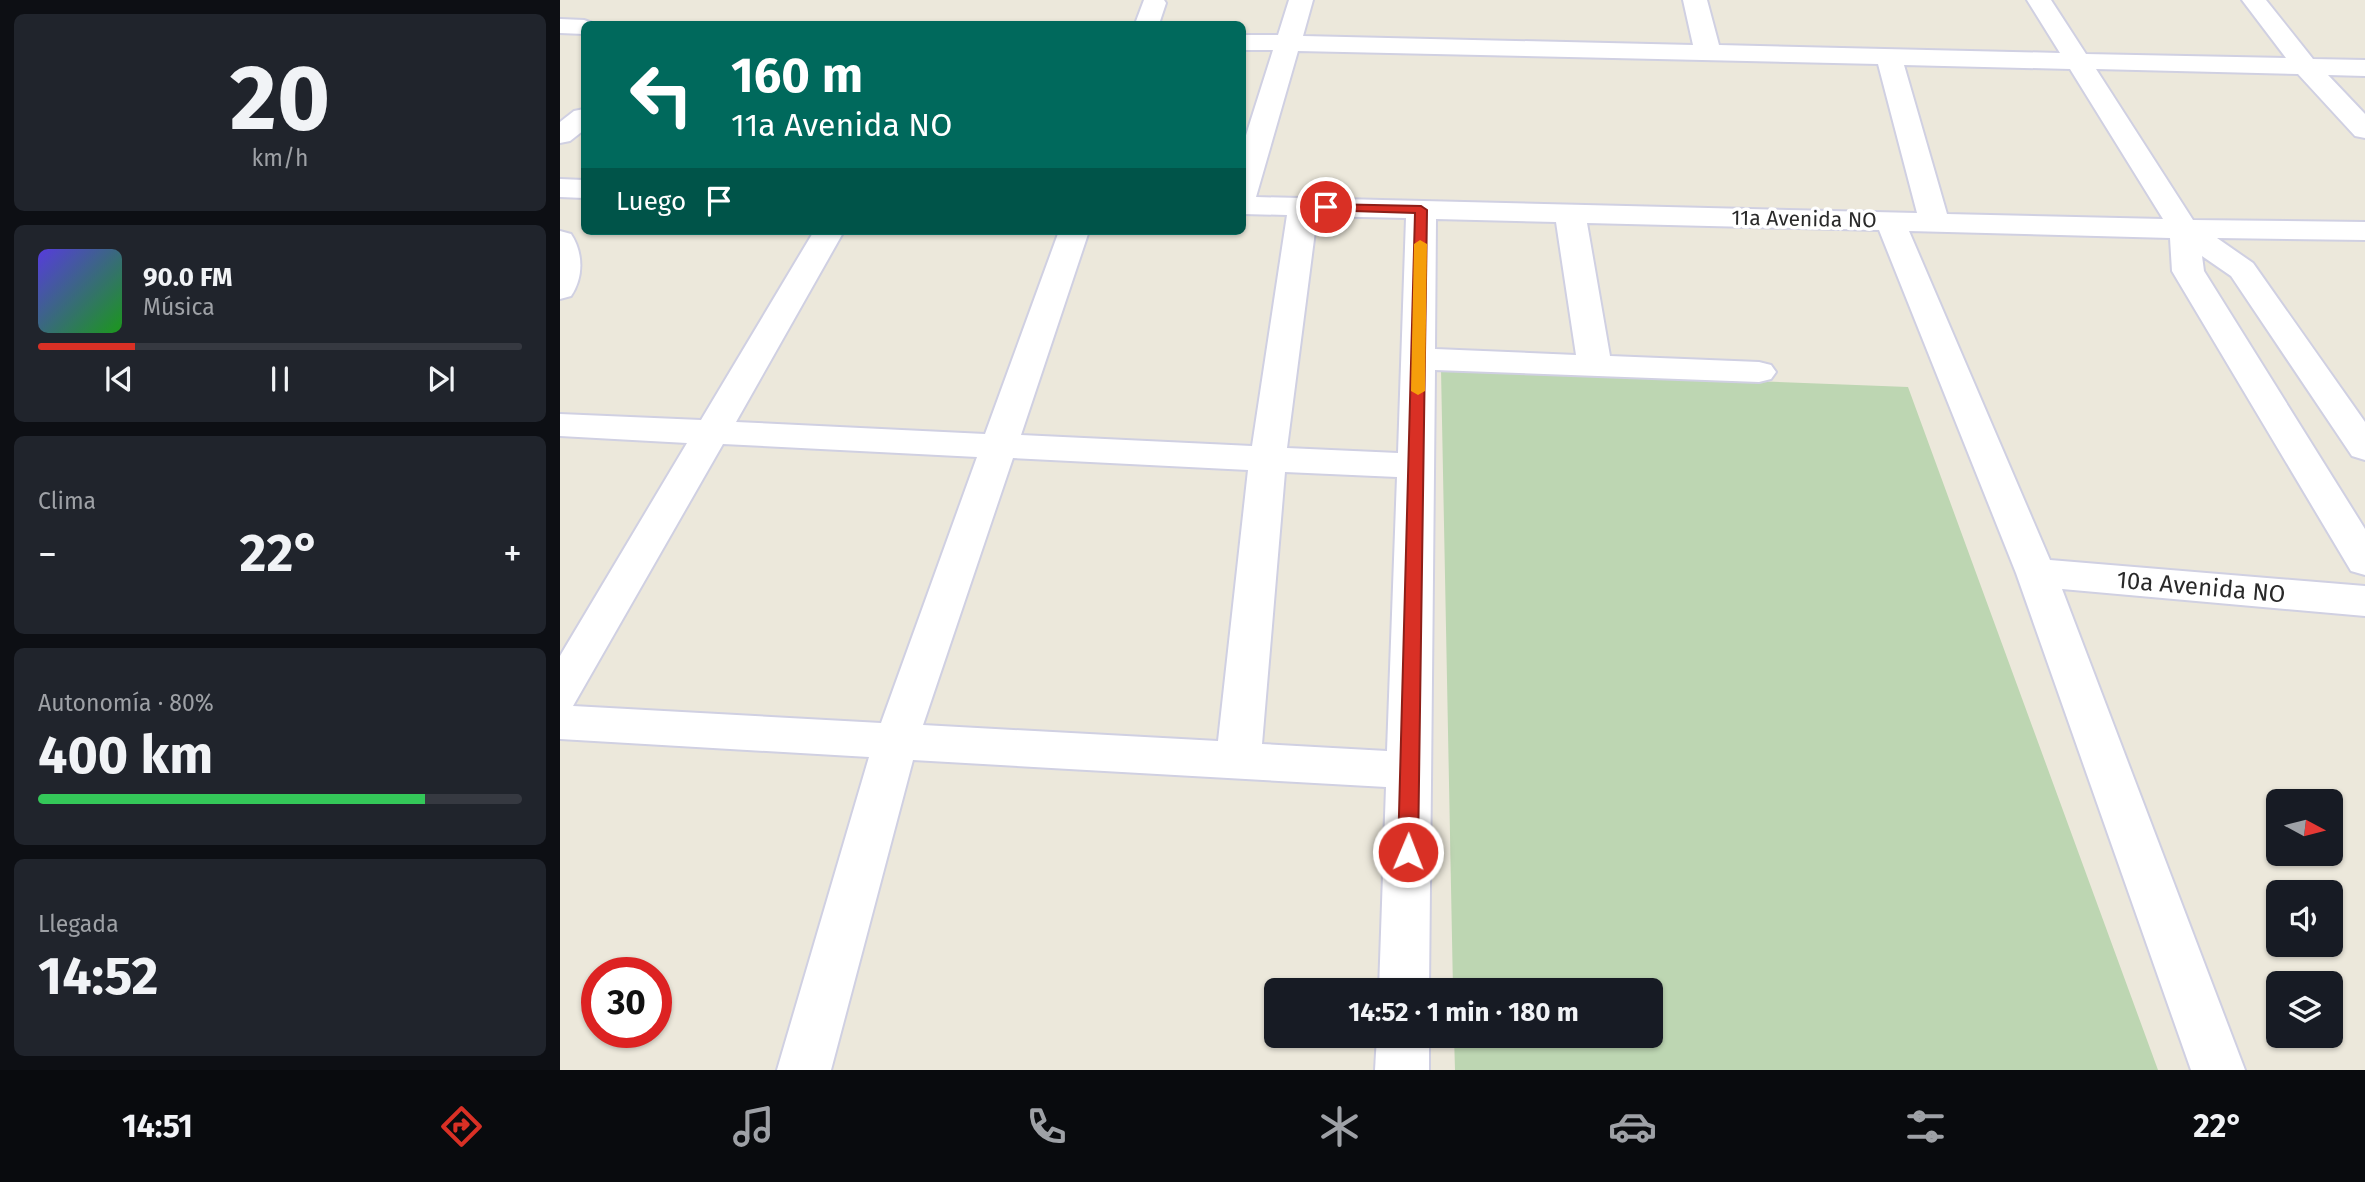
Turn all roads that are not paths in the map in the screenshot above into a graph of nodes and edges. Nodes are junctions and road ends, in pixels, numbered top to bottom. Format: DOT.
graph roads {
  1 [pos="1301,0"];
  2 [pos="1695,0"];
  3 [pos="2039,0"];
  4 [pos="2254,0"];
  5 [pos="560,26"];
  6 [pos="581,27"];
  7 [pos="1246,42"];
  8 [pos="1288,43"];
  9 [pos="1708,53"];
  10 [pos="1889,57"];
  11 [pos="2078,62"];
  12 [pos="2306,67"];
  13 [pos="2365,68"];
  14 [pos="581,119"];
  15 [pos="2365,130"];
  16 [pos="560,135"];
  17 [pos="1246,183"];
  18 [pos="560,188"];
  19 [pos="581,189"];
  20 [pos="1246,205"];
  21 [pos="1303,207"];
  22 [pos="1421,210"];
  23 [pos="1570,214"];
  24 [pos="1889,221"];
  25 [pos="1936,223"];
  26 [pos="2184,229"];
  27 [pos="2365,231"];
  28 [pos="827,235"];
  29 [pos="1073,235"];
  30 [pos="560,240"];
  31 [pos="560,289"];
  32 [pos="1418,359"];
  33 [pos="1595,366"];
  34 [pos="1759,372"];
  35 [pos="560,425"];
  36 [pos="712,432"];
  37 [pos="997,446"];
  38 [pos="2365,448"];
  39 [pos="1268,458"];
  40 [pos="1417,466"];
  41 [pos="2365,561"];
  42 [pos="2036,573"];
  43 [pos="2365,601"];
  44 [pos="560,693"];
  45 [pos="560,722"];
  46 [pos="896,741"];
  47 [pos="1238,760"];
  48 [pos="1410,769"];
  49 [pos="1404,978"];
  50 [pos="1403,1048"];
  51 [pos="804,1070"];
  52 [pos="1402,1070"];
  53 [pos="2217,1070"];
  1 -- 8 [label="street"];
  2 -- 9 [label="street"];
  3 -- 11 [label="street"];
  4 -- 12 [label="street"];
  5 -- 6 [label="street"];
  7 -- 8 [label="street"];
  8 -- 9 [label="street"];
  8 -- 17 [label="street"];
  9 -- 10 [label="street"];
  10 -- 11 [label="street"];
  10 -- 25 [label="street"];
  11 -- 12 [label="street"];
  11 -- 26 [label="street"];
  12 -- 13 [label="street"];
  12 -- 15 [label="street"];
  14 -- 16 [label="street"];
  18 -- 19 [label="street"];
  20 -- 21 [label="street, 11a Avenida NO"];
  21 -- 22 [label="street, 11a Avenida NO"];
  21 -- 39 [label="street"];
  22 -- 23 [label="street, 11a Avenida NO"];
  22 -- 32 [label="street"];
  23 -- 24 [label="street, 11a Avenida NO"];
  23 -- 33 [label="street"];
  24 -- 25 [label="street, 11a Avenida NO"];
  24 -- 42 [label="street"];
  25 -- 26 [label="street, 11a Avenida NO"];
  26 -- 27 [label="street, 11a Avenida NO"];
  26 -- 38 [label="street"];
  26 -- 41 [label="street"];
  28 -- 36 [label="street"];
  29 -- 37 [label="street"];
  30 -- 31 [label="street"];
  32 -- 33 [label="street"];
  32 -- 40 [label="street"];
  33 -- 34 [label="street"];
  35 -- 36 [label="street"];
  36 -- 37 [label="street"];
  36 -- 44 [label="street"];
  37 -- 39 [label="street"];
  37 -- 46 [label="street"];
  39 -- 40 [label="street"];
  39 -- 47 [label="street"];
  40 -- 48 [label="street"];
  42 -- 43 [label="street, 10a Avenida NO"];
  42 -- 53 [label="street"];
  45 -- 46 [label="street"];
  46 -- 47 [label="street"];
  46 -- 51 [label="street"];
  47 -- 48 [label="street"];
  48 -- 49 [label="street"];
  50 -- 52 [label="street"];
}
